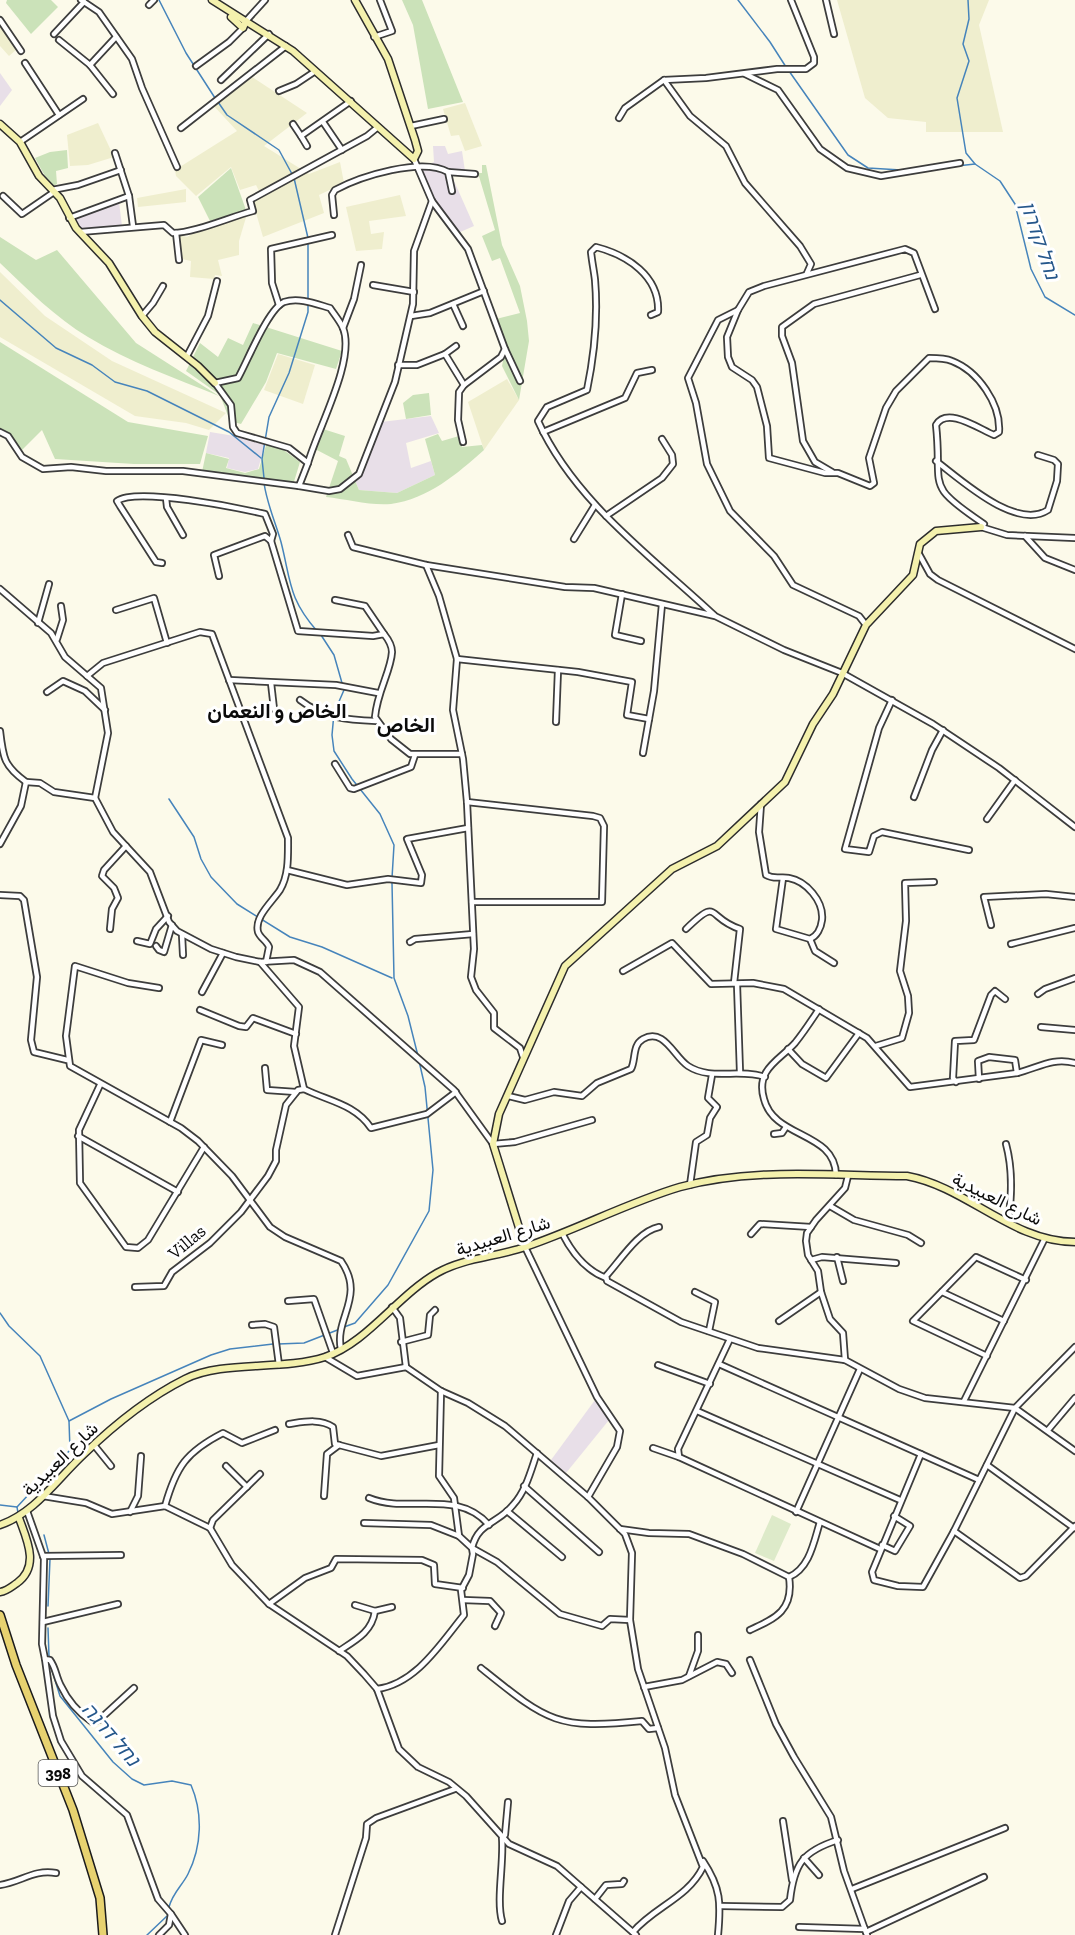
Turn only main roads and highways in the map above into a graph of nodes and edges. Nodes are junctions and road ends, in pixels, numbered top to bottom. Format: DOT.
graph roads {
  1 [pos="0,1615"];
  2 [pos="103,1935"];
  1 -- 2 [label="main road, 398"];
}
